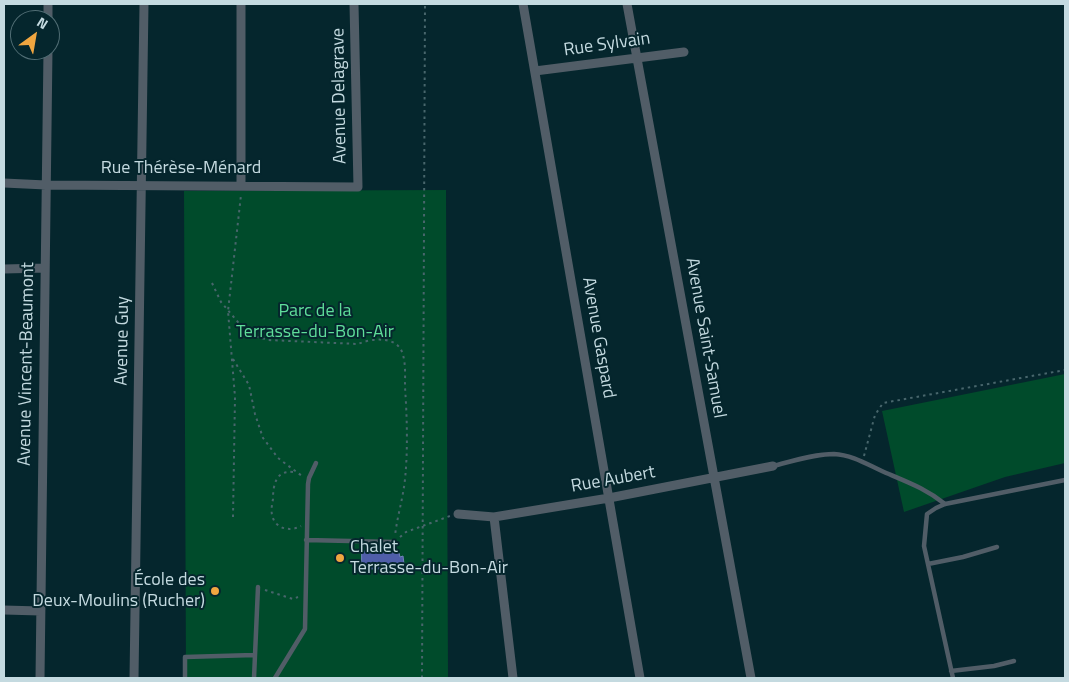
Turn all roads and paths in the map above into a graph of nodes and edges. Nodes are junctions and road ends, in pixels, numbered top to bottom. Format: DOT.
graph roads {
  1 [pos="144,4"];
  2 [pos="241,4"];
  3 [pos="354,4"];
  4 [pos="425,4"];
  5 [pos="523,4"];
  6 [pos="627,4"];
  7 [pos="684,52"];
  8 [pos="637,58"];
  9 [pos="48,60"];
  10 [pos="535,71"];
  11 [pos="4,183"];
  12 [pos="46,185"];
  13 [pos="241,185"];
  14 [pos="142,186"];
  15 [pos="358,187"];
  16 [pos="45,268"];
  17 [pos="4,270"];
  18 [pos="212,283"];
  19 [pos="228,311"];
  20 [pos="232,357"];
  21 [pos="1065,370"];
  22 [pos="862,461"];
  23 [pos="316,463"];
  24 [pos="773,466"];
  25 [pos="714,478"];
  26 [pos="1065,480"];
  27 [pos="609,498"];
  28 [pos="945,504"];
  29 [pos="458,514"];
  30 [pos="233,516"];
  31 [pos="307,516"];
  32 [pos="494,517"];
  33 [pos="424,525"];
  34 [pos="306,540"];
  35 [pos="394,542"];
  36 [pos="997,547"];
  37 [pos="928,564"];
  38 [pos="258,587"];
  39 [pos="305,595"];
  40 [pos="4,610"];
  41 [pos="40,611"];
  42 [pos="254,655"];
  43 [pos="1014,661"];
  44 [pos="951,671"];
  45 [pos="40,678"];
  46 [pos="134,678"];
  47 [pos="185,678"];
  48 [pos="254,678"];
  49 [pos="275,678"];
  50 [pos="422,678"];
  51 [pos="513,678"];
  52 [pos="640,678"];
  53 [pos="752,678"];
  54 [pos="953,678"];
  1 -- 14 [label="street, Avenue Guy"];
  2 -- 13 [label="street"];
  3 -- 15 [label="street, Avenue Delagrave"];
  4 -- 33 [label="path"];
  5 -- 10 [label="street, Avenue Gaspard"];
  6 -- 8 [label="street, Avenue Saint-Samuel"];
  7 -- 8 [label="street, Rue Sylvain"];
  8 -- 10 [label="street, Rue Sylvain"];
  8 -- 25 [label="street, Avenue Saint-Samuel"];
  9 -- 12 [label="street, Avenue Vincent-Beaumont"];
  10 -- 27 [label="street, Avenue Gaspard"];
  11 -- 12 [label="street, Rue Thérèse-Ménard"];
  12 -- 14 [label="street, Rue Thérèse-Ménard"];
  12 -- 16 [label="street, Avenue Vincent-Beaumont"];
  13 -- 14 [label="street, Rue Thérèse-Ménard"];
  13 -- 15 [label="street, Rue Thérèse-Ménard"];
  13 -- 19 [label="path"];
  14 -- 46 [label="street, Avenue Guy"];
  16 -- 17 [label="street"];
  16 -- 41 [label="street, Avenue Vincent-Beaumont"];
  18 -- 19 [label="path"];
  19 -- 20 [label="path"];
  19 -- 35 [label="path"];
  20 -- 30 [label="path"];
  20 -- 31 [label="path"];
  21 -- 22 [label="path"];
  22 -- 24 [label="lane"];
  22 -- 28 [label="lane"];
  23 -- 31 [label="lane"];
  24 -- 25 [label="street, Rue Aubert"];
  25 -- 27 [label="street, Rue Aubert"];
  25 -- 53 [label="street, Avenue Saint-Samuel"];
  26 -- 28 [label="lane"];
  27 -- 32 [label="street, Rue Aubert"];
  27 -- 52 [label="street, Avenue Gaspard"];
  28 -- 37 [label="lane"];
  29 -- 32 [label="street, Rue Aubert"];
  29 -- 33 [label="path"];
  31 -- 34 [label="lane"];
  32 -- 51 [label="street"];
  33 -- 35 [label="path"];
  33 -- 50 [label="path"];
  34 -- 35 [label="lane"];
  34 -- 39 [label="lane"];
  36 -- 37 [label="lane"];
  37 -- 44 [label="lane"];
  38 -- 39 [label="path"];
  38 -- 42 [label="lane"];
  39 -- 49 [label="lane"];
  40 -- 41 [label="street"];
  41 -- 45 [label="street, Avenue Vincent-Beaumont"];
  42 -- 47 [label="lane"];
  42 -- 48 [label="lane"];
  43 -- 44 [label="lane"];
  44 -- 54 [label="lane"];
}
